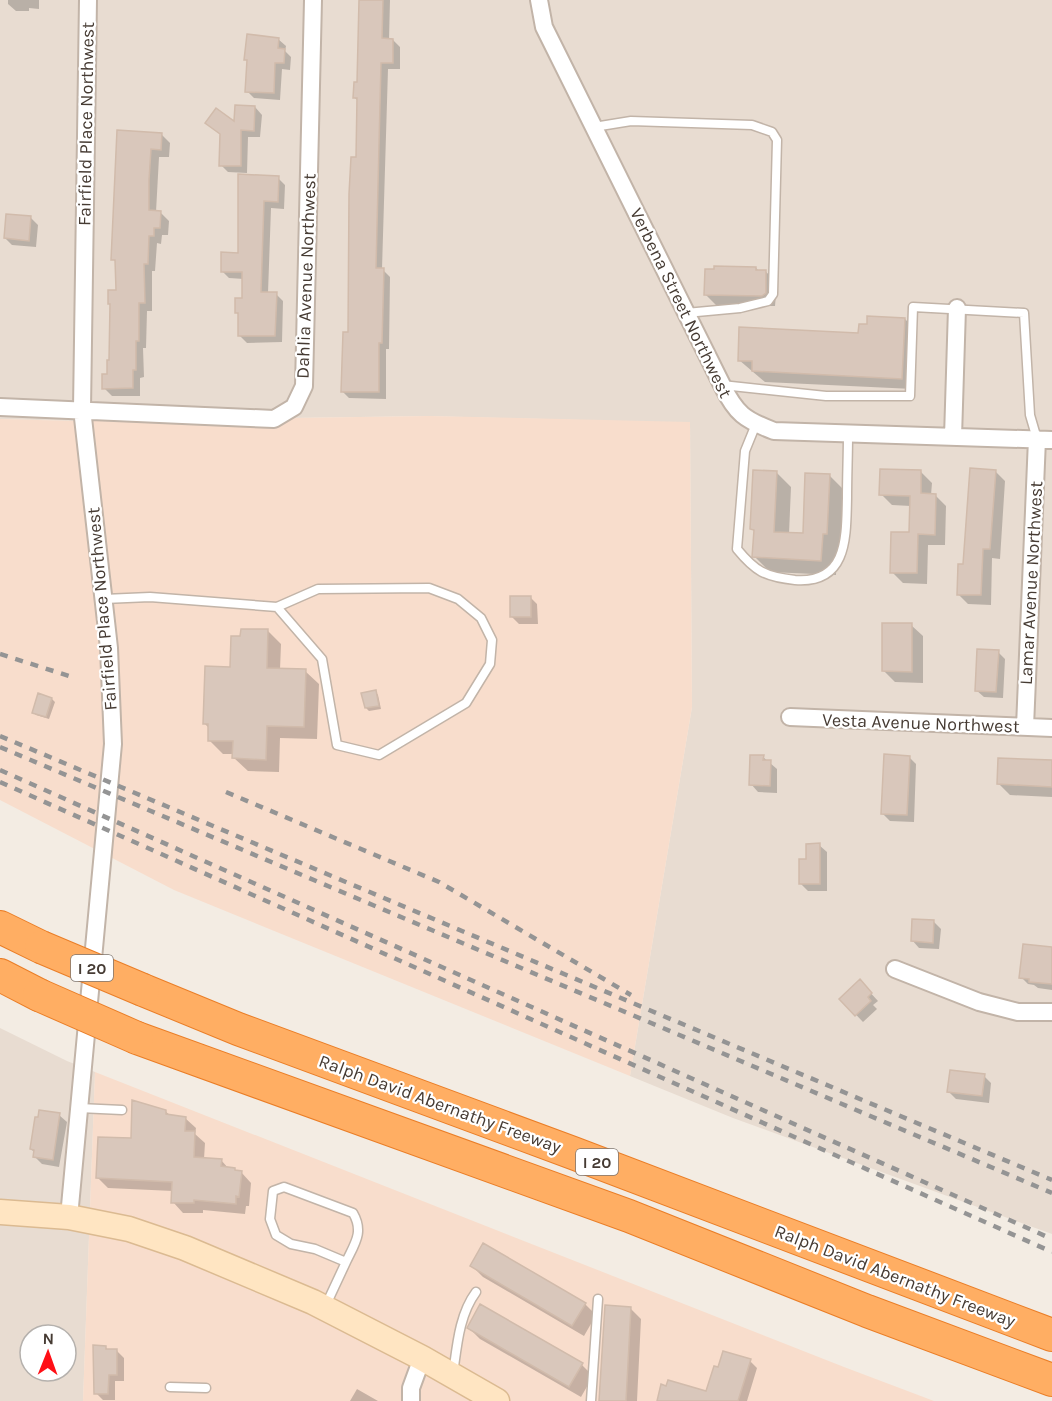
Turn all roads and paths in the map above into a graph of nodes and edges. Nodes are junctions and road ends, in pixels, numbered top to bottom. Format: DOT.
graph roads {
  1 [pos="88,0"];
  2 [pos="313,0"];
  3 [pos="539,0"];
  4 [pos="594,127"];
  5 [pos="957,308"];
  6 [pos="686,313"];
  7 [pos="722,385"];
  8 [pos="0,407"];
  9 [pos="82,409"];
  10 [pos="756,424"];
  11 [pos="848,434"];
  12 [pos="953,437"];
  13 [pos="1045,439"];
  14 [pos="104,599"];
  15 [pos="277,607"];
  16 [pos="790,717"];
  17 [pos="1025,727"];
  18 [pos="1052,728"];
  19 [pos="0,927"];
  20 [pos="895,969"];
  21 [pos="0,975"];
  22 [pos="1052,1012"];
  23 [pos="79,1108"];
  24 [pos="122,1110"];
  25 [pos="0,1212"];
  26 [pos="69,1217"];
  27 [pos="346,1262"];
  28 [pos="476,1292"];
  29 [pos="598,1299"];
  30 [pos="325,1308"];
  31 [pos="1052,1335"];
  32 [pos="422,1358"];
  33 [pos="452,1375"];
  34 [pos="1045,1378"];
  35 [pos="170,1387"];
  36 [pos="206,1388"];
  37 [pos="411,1401"];
  38 [pos="497,1401"];
  39 [pos="591,1401"];
  1 -- 9 [label="street, Fairfield Place Northwest"];
  2 -- 9 [label="street, Dahlia Avenue Northwest"];
  3 -- 4 [label="street, Verbena Street Northwest"];
  4 -- 6 [label="street, Verbena Street Northwest"];
  4 -- 6 [label="lane"];
  5 -- 7 [label="lane"];
  5 -- 12 [label="street"];
  5 -- 13 [label="lane"];
  6 -- 7 [label="street, Verbena Street Northwest"];
  7 -- 10 [label="street, Verbena Street Northwest"];
  8 -- 9 [label="street"];
  9 -- 14 [label="street, Fairfield Place Northwest"];
  10 -- 11 [label="street, Verbena Street Northwest"];
  10 -- 11 [label="lane"];
  11 -- 12 [label="street, Verbena Street Northwest"];
  12 -- 13 [label="street, Verbena Street Northwest"];
  13 -- 17 [label="street, Lamar Avenue Northwest"];
  14 -- 15 [label="lane"];
  14 -- 23 [label="street, Fairfield Place Northwest"];
  15 -- 15 [label="lane"];
  16 -- 17 [label="street, Vesta Avenue Northwest"];
  17 -- 18 [label="street, Vesta Avenue Northwest"];
  19 -- 31 [label="highway, Ralph David Abernathy Freeway / I 20, bridge"];
  20 -- 22 [label="street"];
  21 -- 34 [label="highway, I 20, bridge"];
  23 -- 24 [label="lane"];
  23 -- 26 [label="street, Fairfield Place Northwest"];
  25 -- 26 [label="main road"];
  26 -- 30 [label="main road"];
  27 -- 27 [label="lane"];
  27 -- 30 [label="lane"];
  28 -- 33 [label="lane"];
  29 -- 39 [label="lane"];
  30 -- 32 [label="main road"];
  32 -- 33 [label="main road"];
  32 -- 37 [label="street"];
  33 -- 38 [label="main road"];
  35 -- 36 [label="lane"];
}
